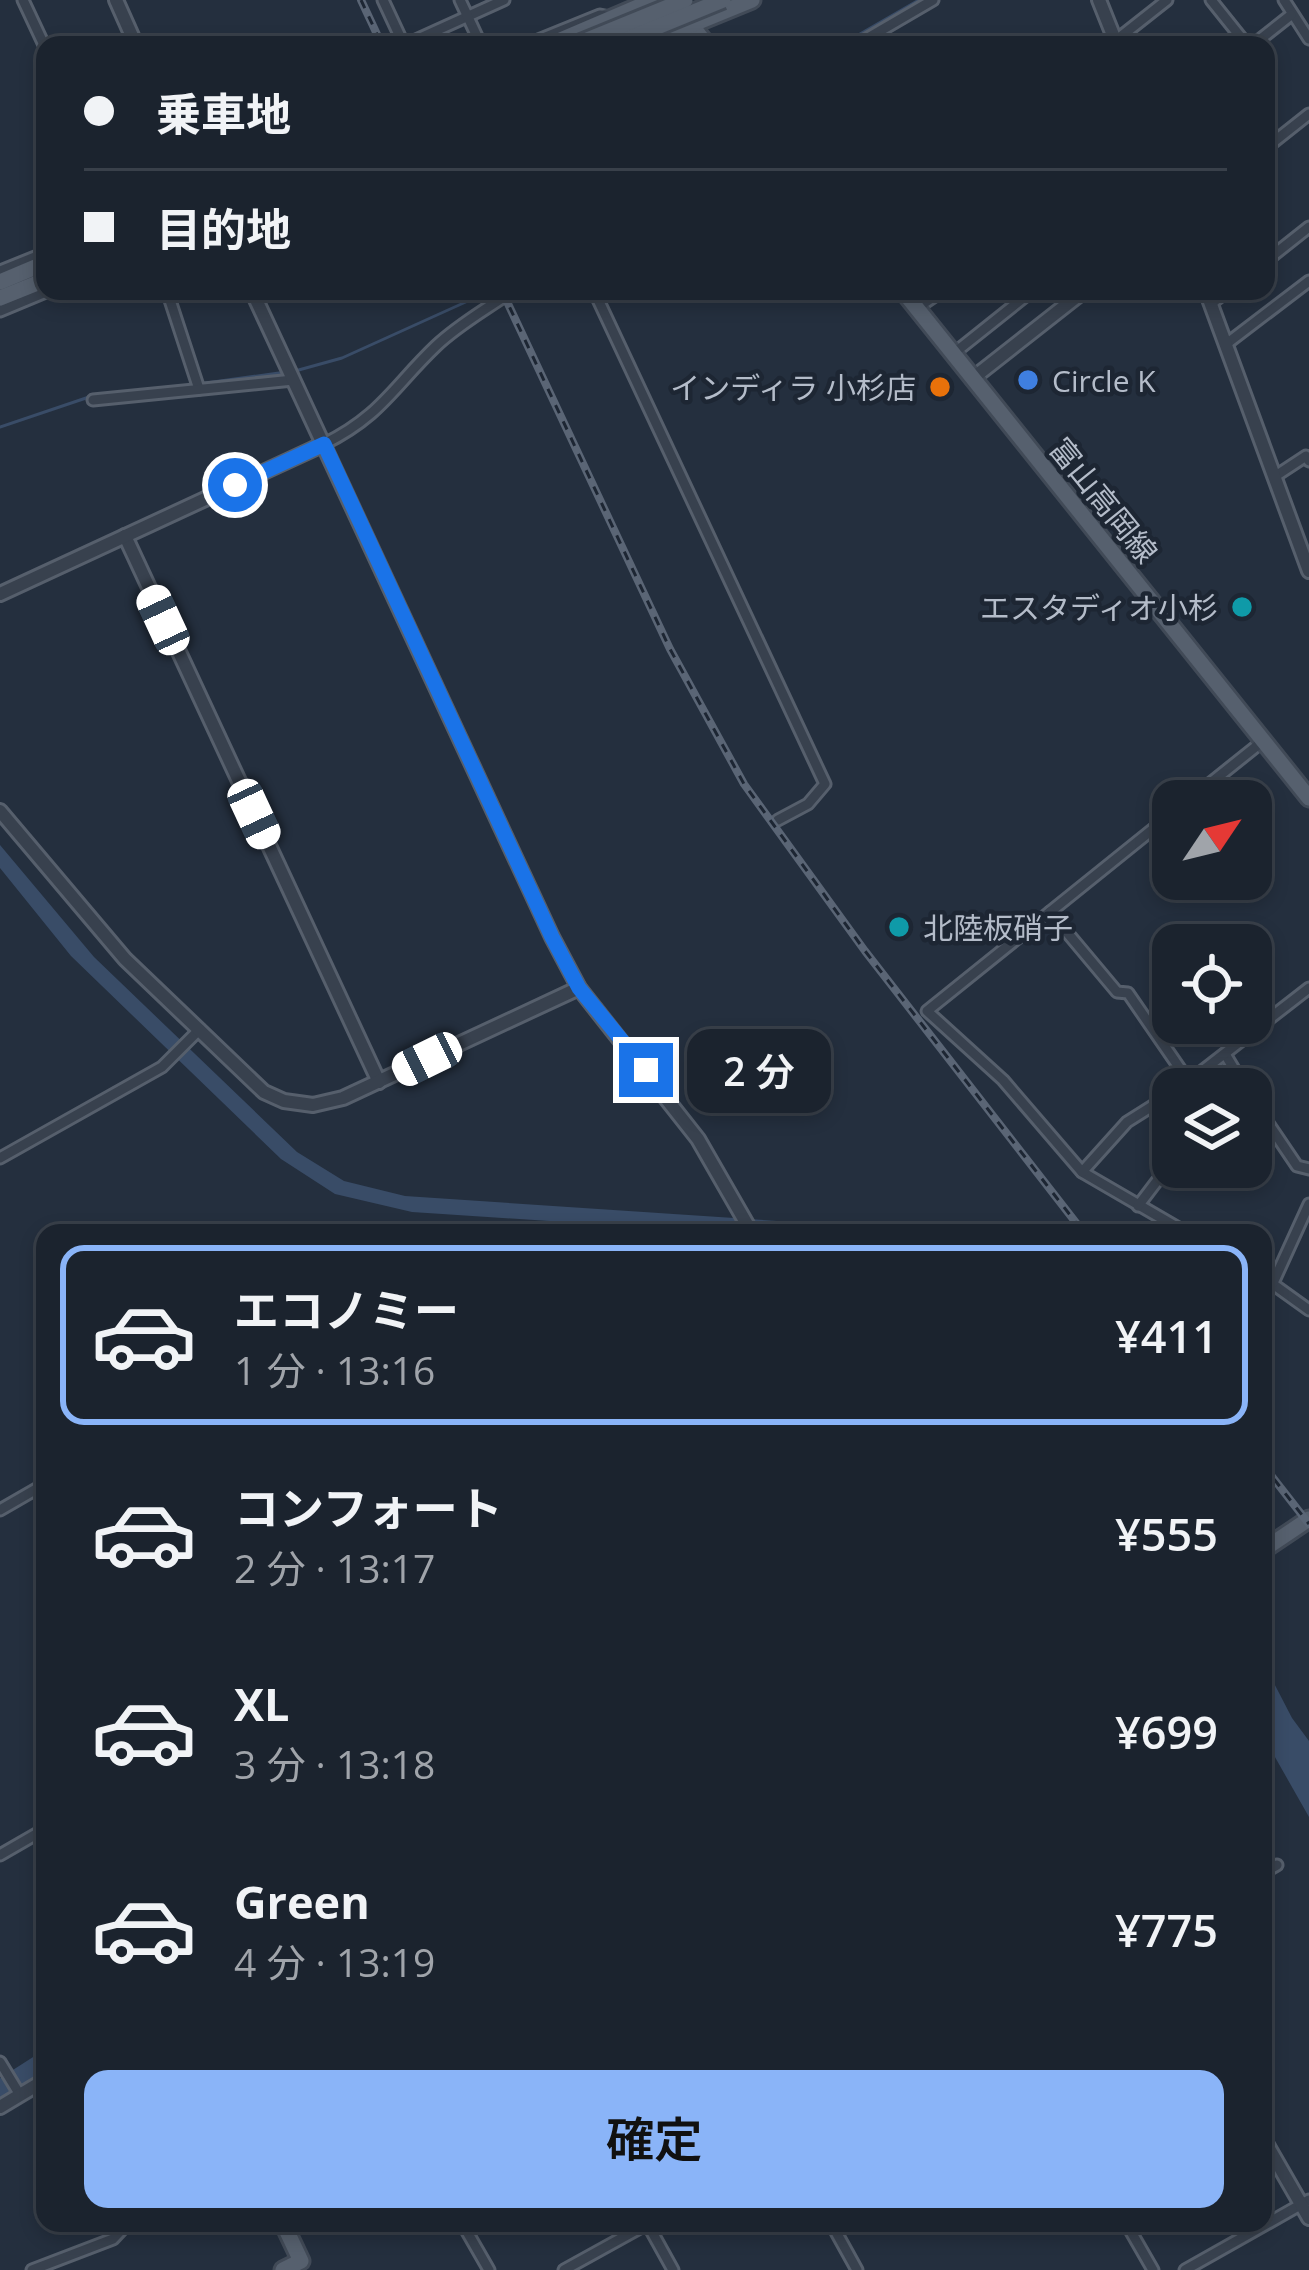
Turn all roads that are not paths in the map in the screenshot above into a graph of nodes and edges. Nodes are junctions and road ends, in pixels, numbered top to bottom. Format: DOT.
graph roads {
  1 [pos="23,0"];
  2 [pos="116,0"];
  3 [pos="383,0"];
  4 [pos="460,0"];
  5 [pos="504,0"];
  6 [pos="654,0"];
  7 [pos="675,0"];
  8 [pos="685,0"];
  9 [pos="723,0"];
  10 [pos="752,0"];
  11 [pos="1099,0"];
  12 [pos="1167,0"];
  13 [pos="1211,0"];
  14 [pos="1284,0"];
  15 [pos="927,2"];
  16 [pos="1291,15"];
  17 [pos="468,16"];
  18 [pos="606,22"];
  19 [pos="691,25"];
  20 [pos="40,36"];
  21 [pos="132,36"];
  22 [pos="400,36"];
  23 [pos="420,36"];
  24 [pos="477,36"];
  25 [pos="548,36"];
  26 [pos="572,36"];
  27 [pos="597,36"];
  28 [pos="636,36"];
  29 [pos="665,36"];
  30 [pos="700,36"];
  31 [pos="871,36"];
  32 [pos="1112,36"];
  33 [pos="1123,36"];
  34 [pos="1242,36"];
  35 [pos="1262,36"];
  36 [pos="1309,39"];
  37 [pos="1309,114"];
  38 [pos="1275,141"];
  39 [pos="1309,227"];
  40 [pos="1275,254"];
  41 [pos="36,257"];
  42 [pos="36,267"];
  43 [pos="0,271"];
  44 [pos="1309,281"];
  45 [pos="0,282"];
  46 [pos="36,284"];
  47 [pos="36,296"];
  48 [pos="0,298"];
  49 [pos="170,300"];
  50 [pos="256,300"];
  51 [pos="500,300"];
  52 [pos="598,300"];
  53 [pos="910,300"];
  54 [pos="928,300"];
  55 [pos="1021,300"];
  56 [pos="1071,300"];
  57 [pos="1209,300"];
  58 [pos="916,308"];
  59 [pos="0,311"];
  60 [pos="1225,346"];
  61 [pos="952,354"];
  62 [pos="972,379"];
  63 [pos="293,380"];
  64 [pos="199,389"];
  65 [pos="93,400"];
  66 [pos="324,444"];
  67 [pos="1309,460"];
  68 [pos="1274,477"];
  69 [pos="125,536"];
  70 [pos="1308,566"];
  71 [pos="0,594"];
  72 [pos="1264,740"];
  73 [pos="1214,780"];
  74 [pos="1309,798"];
  75 [pos="0,811"];
  76 [pos="778,820"];
  77 [pos="1152,830"];
  78 [pos="1050,912"];
  79 [pos="579,988"];
  80 [pos="1309,988"];
  81 [pos="200,1029"];
  82 [pos="1225,1054"];
  83 [pos="1180,1068"];
  84 [pos="1211,1068"];
  85 [pos="1233,1068"];
  86 [pos="379,1082"];
  87 [pos="1152,1106"];
  88 [pos="1272,1130"];
  89 [pos="0,1158"];
  90 [pos="1309,1169"];
  91 [pos="1082,1172"];
  92 [pos="1152,1188"];
  93 [pos="1309,1204"];
  94 [pos="1138,1206"];
  95 [pos="747,1224"];
  96 [pos="1171,1224"];
  97 [pos="1272,1273"];
  98 [pos="1272,1283"];
  99 [pos="1309,1310"];
  100 [pos="36,1489"];
  101 [pos="0,1510"];
  102 [pos="1309,1519"];
  103 [pos="1272,1544"];
  104 [pos="36,1834"];
  105 [pos="0,1855"];
  106 [pos="1277,1864"];
  107 [pos="1272,1867"];
  108 [pos="2,2065"];
  109 [pos="36,2084"];
  110 [pos="18,2093"];
  111 [pos="0,2107"];
  112 [pos="1272,2152"];
  113 [pos="1305,2202"];
  114 [pos="1309,2218"];
  115 [pos="1272,2221"];
  116 [pos="120,2232"];
  117 [pos="287,2232"];
  118 [pos="467,2232"];
  119 [pos="632,2232"];
  120 [pos="653,2232"];
  121 [pos="836,2232"];
  122 [pos="1131,2232"];
  123 [pos="1252,2232"];
  124 [pos="303,2266"];
  125 [pos="32,2270"];
  126 [pos="283,2270"];
  127 [pos="489,2270"];
  128 [pos="564,2270"];
  129 [pos="673,2270"];
  130 [pos="857,2270"];
  131 [pos="1153,2270"];
  132 [pos="1184,2270"];
  1 -- 20 [label="street"];
  2 -- 21 [label="street"];
  3 -- 22 [label="street"];
  4 -- 17 [label="street"];
  5 -- 17 [label="street"];
  6 -- 18 [label="main road"];
  7 -- 19 [label="main road"];
  8 -- 27 [label="main road, bridge"];
  9 -- 28 [label="main road, bridge"];
  10 -- 19 [label="main road"];
  11 -- 32 [label="street"];
  12 -- 33 [label="street"];
  13 -- 34 [label="street"];
  14 -- 16 [label="street"];
  15 -- 31 [label="street"];
  16 -- 35 [label="street"];
  16 -- 36 [label="street"];
  17 -- 23 [label="street"];
  17 -- 24 [label="street"];
  18 -- 25 [label="street"];
  18 -- 26 [label="main road"];
  19 -- 29 [label="main road"];
  19 -- 30 [label="main road"];
  37 -- 38 [label="street"];
  39 -- 40 [label="street"];
  41 -- 43 [label="street"];
  42 -- 45 [label="main road"];
  44 -- 60 [label="street"];
  46 -- 48 [label="main road"];
  47 -- 59 [label="street"];
  49 -- 64 [label="street"];
  50 -- 63 [label="street"];
  51 -- 66 [label="street"];
  52 -- 76 [label="street"];
  53 -- 58 [label="main road, 富山高岡線"];
  54 -- 58 [label="street"];
  55 -- 61 [label="street"];
  56 -- 62 [label="street"];
  57 -- 60 [label="street"];
  58 -- 61 [label="main road, 富山高岡線"];
  60 -- 68 [label="street"];
  61 -- 62 [label="main road, 富山高岡線"];
  62 -- 72 [label="main road, 富山高岡線"];
  63 -- 64 [label="street"];
  63 -- 66 [label="street"];
  64 -- 65 [label="street"];
  66 -- 69 [label="street"];
  66 -- 79 [label="street"];
  67 -- 68 [label="street"];
  68 -- 70 [label="street"];
  69 -- 71 [label="street"];
  69 -- 86 [label="street"];
  72 -- 73 [label="street"];
  72 -- 74 [label="main road, 富山高岡線"];
  75 -- 81 [label="street"];
  77 -- 78 [label="street"];
  78 -- 83 [label="street"];
  78 -- 91 [label="street"];
  79 -- 86 [label="street"];
  79 -- 95 [label="street"];
  80 -- 82 [label="street"];
  81 -- 86 [label="street"];
  81 -- 89 [label="street"];
  82 -- 84 [label="street"];
  82 -- 85 [label="street"];
  87 -- 91 [label="street"];
  88 -- 90 [label="street"];
  91 -- 94 [label="street"];
  92 -- 94 [label="street"];
  93 -- 97 [label="street"];
  94 -- 96 [label="street"];
  98 -- 99 [label="street"];
  100 -- 101 [label="street"];
  102 -- 103 [label="main road"];
  104 -- 105 [label="street"];
  106 -- 107 [label="street"];
  108 -- 110 [label="street"];
  109 -- 110 [label="street"];
  110 -- 111 [label="street"];
  112 -- 113 [label="street"];
  113 -- 114 [label="street"];
  113 -- 115 [label="street"];
  116 -- 125 [label="street"];
  117 -- 124 [label="main road"];
  118 -- 127 [label="street"];
  119 -- 128 [label="street"];
  120 -- 129 [label="street"];
  121 -- 130 [label="street"];
  122 -- 131 [label="street"];
  123 -- 132 [label="street"];
  124 -- 126 [label="main road"];
}
